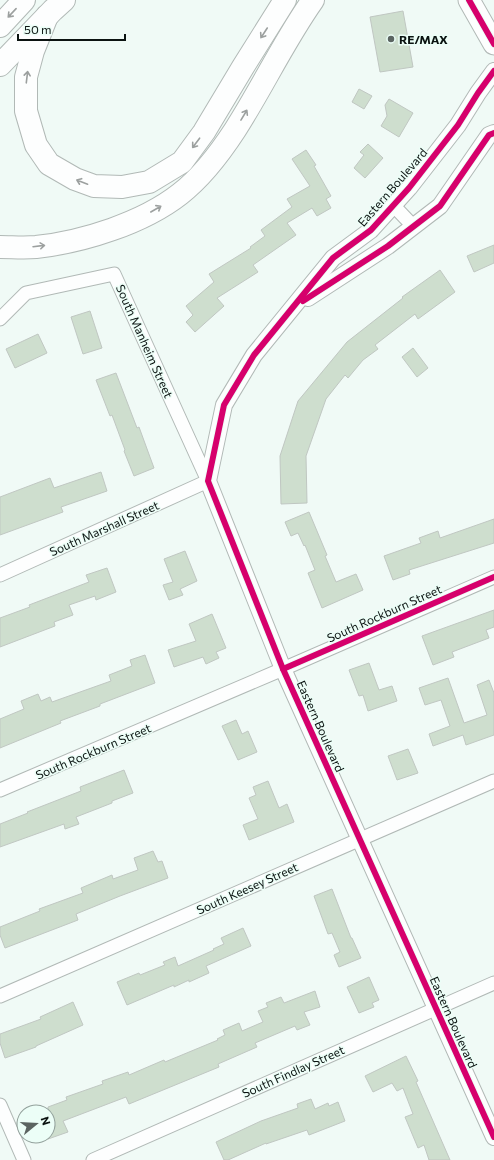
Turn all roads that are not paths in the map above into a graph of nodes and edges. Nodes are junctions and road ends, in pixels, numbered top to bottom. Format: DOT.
graph roads {
  1 [pos="24,0"];
  2 [pos="64,0"];
  3 [pos="286,0"];
  4 [pos="313,0"];
  5 [pos="469,0"];
  6 [pos="482,0"];
  7 [pos="47,16"];
  8 [pos="0,26"];
  9 [pos="494,41"];
  10 [pos="494,44"];
  11 [pos="0,65"];
  12 [pos="494,71"];
  13 [pos="494,133"];
  14 [pos="393,205"];
  15 [pos="414,226"];
  16 [pos="0,247"];
  17 [pos="294,306"];
  18 [pos="0,319"];
  19 [pos="208,481"];
  20 [pos="0,575"];
  21 [pos="494,577"];
  22 [pos="283,669"];
  23 [pos="494,780"];
  24 [pos="0,790"];
  25 [pos="360,839"];
  26 [pos="494,983"];
  27 [pos="0,996"];
  28 [pos="436,1008"];
  29 [pos="0,1105"];
  30 [pos="494,1137"];
  31 [pos="24,1160"];
  32 [pos="93,1160"];
  1 -- 8 [label="highway, one-way"];
  2 -- 7 [label="highway"];
  3 -- 7 [label="highway, one-way"];
  16 -- 4 [label="highway, one-way"];
  5 -- 10 [label="main road"];
  6 -- 9 [label="main road"];
  7 -- 11 [label="highway"];
  12 -- 14 [label="street, Eastern Boulevard"];
  13 -- 15 [label="street, Eastern Boulevard"];
  14 -- 15 [label="street, Eastern Boulevard"];
  14 -- 17 [label="street, Eastern Boulevard"];
  15 -- 17 [label="street, Eastern Boulevard"];
  17 -- 19 [label="street, Eastern Boulevard"];
  18 -- 19 [label="street, South Manheim Street"];
  19 -- 20 [label="street, South Marshall Street"];
  19 -- 22 [label="street, Eastern Boulevard"];
  21 -- 22 [label="street, South Rockburn Street"];
  22 -- 24 [label="street, South Rockburn Street"];
  22 -- 25 [label="street, Eastern Boulevard"];
  23 -- 25 [label="street, South Keesey Street"];
  25 -- 27 [label="street, South Keesey Street"];
  25 -- 28 [label="street, Eastern Boulevard"];
  26 -- 28 [label="street, South Findlay Street"];
  28 -- 30 [label="street, Eastern Boulevard"];
  28 -- 32 [label="street, South Findlay Street"];
  29 -- 31 [label="street"];
}
